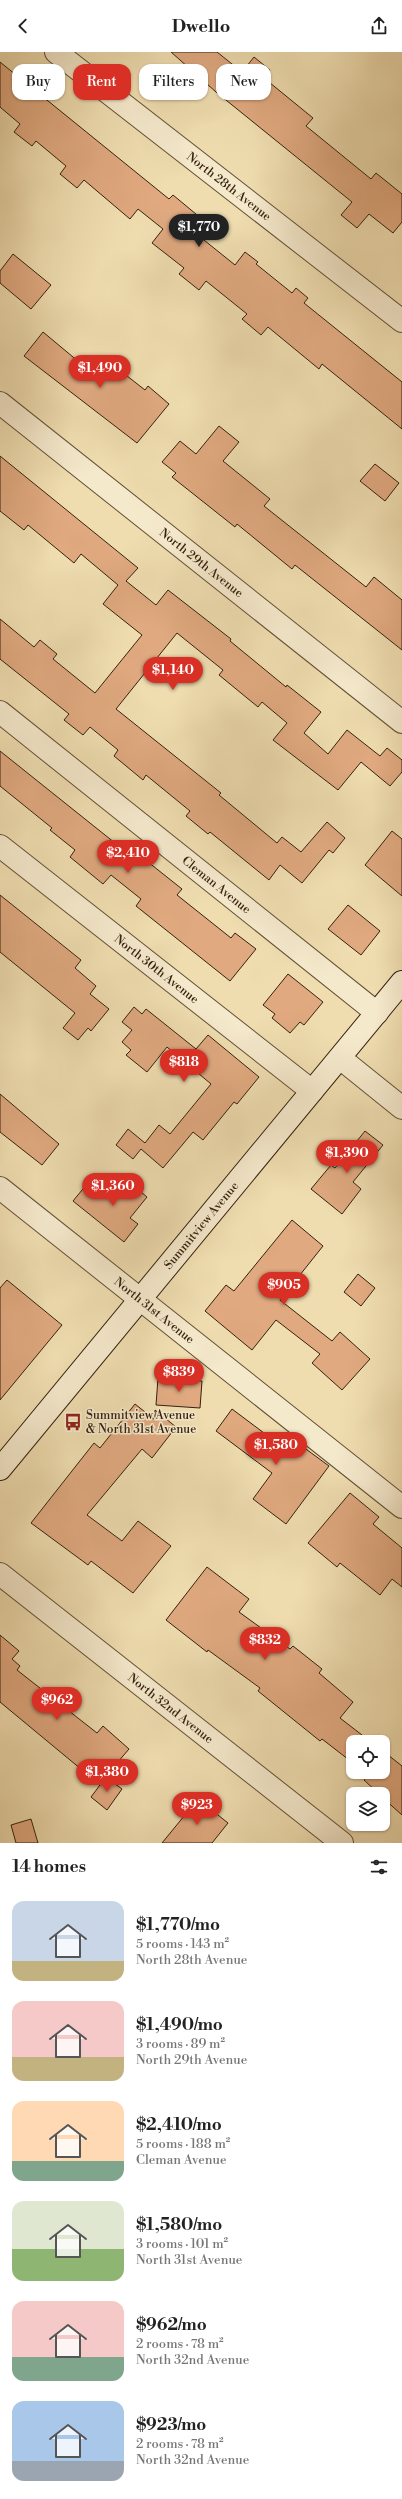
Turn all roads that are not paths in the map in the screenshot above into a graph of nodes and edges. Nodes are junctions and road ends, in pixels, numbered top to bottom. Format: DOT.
graph roads {
  1 [pos="56,52"];
  2 [pos="402,321"];
  3 [pos="0,403"];
  4 [pos="0,712"];
  5 [pos="402,722"];
  6 [pos="0,846"];
  7 [pos="402,982"];
  8 [pos="377,1013"];
  9 [pos="340,1058"];
  10 [pos="312,1091"];
  11 [pos="402,1108"];
  12 [pos="0,1188"];
  13 [pos="140,1299"];
  14 [pos="0,1469"];
  15 [pos="402,1507"];
  16 [pos="0,1574"];
  17 [pos="342,1843"];
  1 -- 2 [label="street, North 28th Avenue"];
  3 -- 5 [label="street, North 29th Avenue"];
  4 -- 8 [label="street, Cleman Avenue"];
  6 -- 10 [label="street, North 30th Avenue"];
  7 -- 8 [label="street, Summitview Avenue"];
  8 -- 9 [label="street, Summitview Avenue"];
  9 -- 10 [label="street, Summitview Avenue"];
  9 -- 11 [label="street"];
  10 -- 13 [label="street, Summitview Avenue"];
  12 -- 13 [label="street, North 31st Avenue"];
  13 -- 14 [label="street, Summitview Avenue"];
  13 -- 15 [label="street, North 31st Avenue"];
  16 -- 17 [label="street, North 32nd Avenue"];
}
